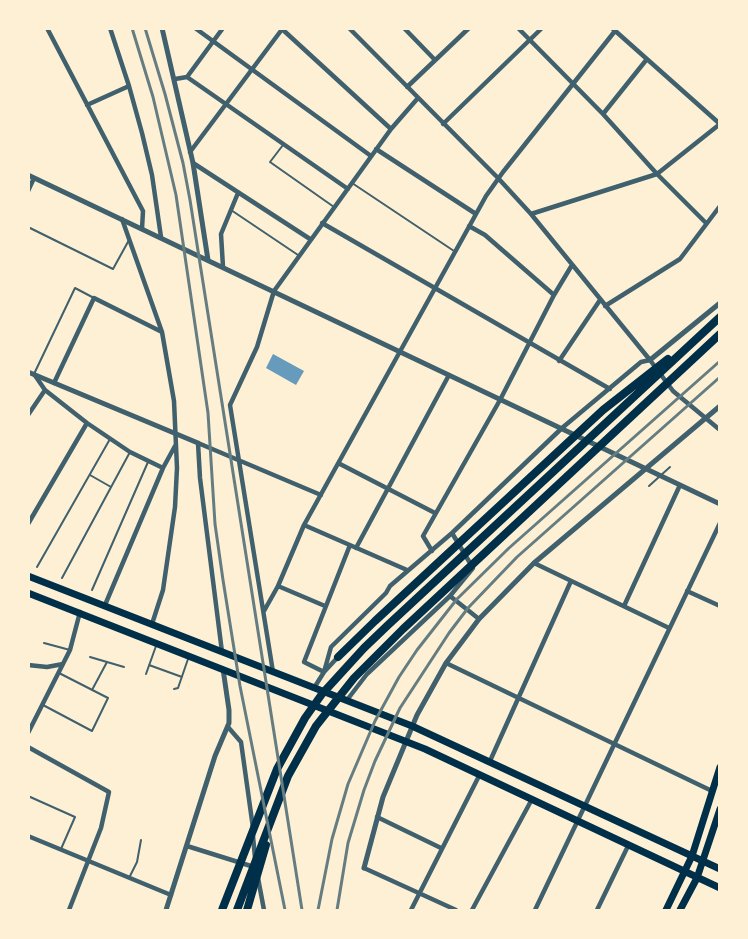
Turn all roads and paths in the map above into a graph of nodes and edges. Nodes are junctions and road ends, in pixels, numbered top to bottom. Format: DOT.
graph roads {
  1 [pos="46,28"];
  2 [pos="110,28"];
  3 [pos="162,28"];
  4 [pos="195,28"];
  5 [pos="223,28"];
  6 [pos="349,28"];
  7 [pos="404,28"];
  8 [pos="459,28"];
  9 [pos="469,28"];
  10 [pos="518,28"];
  11 [pos="542,28"];
  12 [pos="283,29"];
  13 [pos="614,30"];
  14 [pos="464,33"];
  15 [pos="530,41"];
  16 [pos="213,42"];
  17 [pos="647,59"];
  18 [pos="435,60"];
  19 [pos="251,69"];
  20 [pos="187,77"];
  21 [pos="175,79"];
  22 [pos="573,82"];
  23 [pos="129,86"];
  24 [pos="407,87"];
  25 [pos="418,98"];
  26 [pos="87,105"];
  27 [pos="224,105"];
  28 [pos="603,114"];
  29 [pos="443,124"];
  30 [pos="720,124"];
  31 [pos="391,129"];
  32 [pos="282,144"];
  33 [pos="376,149"];
  34 [pos="190,152"];
  35 [pos="371,156"];
  36 [pos="193,163"];
  37 [pos="657,174"];
  38 [pos="31,176"];
  39 [pos="498,178"];
  40 [pos="352,183"];
  41 [pos="348,189"];
  42 [pos="28,191"];
  43 [pos="238,193"];
  44 [pos="720,206"];
  45 [pos="334,207"];
  46 [pos="231,210"];
  47 [pos="476,214"];
  48 [pos="531,214"];
  49 [pos="122,219"];
  50 [pos="322,223"];
  51 [pos="706,223"];
  52 [pos="469,226"];
  53 [pos="28,227"];
  54 [pos="142,229"];
  55 [pos="161,237"];
  56 [pos="310,239"];
  57 [pos="129,240"];
  58 [pos="454,251"];
  59 [pos="299,256"];
  60 [pos="208,260"];
  61 [pos="572,266"];
  62 [pos="223,267"];
  63 [pos="435,289"];
  64 [pos="273,291"];
  65 [pos="554,295"];
  66 [pos="94,298"];
  67 [pos="600,300"];
  68 [pos="720,303"];
  69 [pos="605,306"];
  70 [pos="720,317"];
  71 [pos="162,332"];
  72 [pos="720,334"];
  73 [pos="695,340"];
  74 [pos="530,341"];
  75 [pos="400,351"];
  76 [pos="650,360"];
  77 [pos="559,361"];
  78 [pos="31,373"];
  79 [pos="449,375"];
  80 [pos="54,383"];
  81 [pos="610,389"];
  82 [pos="45,390"];
  83 [pos="500,400"];
  84 [pos="720,406"];
  85 [pos="28,415"];
  86 [pos="704,419"];
  87 [pos="87,423"];
  88 [pos="562,428"];
  89 [pos="720,430"];
  90 [pos="176,434"];
  91 [pos="110,439"];
  92 [pos="198,444"];
  93 [pos="175,446"];
  94 [pos="130,452"];
  95 [pos="239,459"];
  96 [pos="148,462"];
  97 [pos="340,464"];
  98 [pos="670,467"];
  99 [pos="164,468"];
  100 [pos="646,469"];
  101 [pos="90,474"];
  102 [pos="660,476"];
  103 [pos="680,485"];
  104 [pos="649,486"];
  105 [pos="111,487"];
  106 [pos="388,488"];
  107 [pos="321,495"];
  108 [pos="720,504"];
  109 [pos="435,513"];
  110 [pos="720,523"];
  111 [pos="28,524"];
  112 [pos="304,525"];
  113 [pos="452,533"];
  114 [pos="350,545"];
  115 [pos="356,548"];
  116 [pos="432,551"];
  117 [pos="534,563"];
  118 [pos="37,567"];
  119 [pos="407,570"];
  120 [pos="28,576"];
  121 [pos="62,578"];
  122 [pos="571,581"];
  123 [pos="278,586"];
  124 [pos="92,590"];
  125 [pos="687,591"];
  126 [pos="28,593"];
  127 [pos="450,596"];
  128 [pos="105,605"];
  129 [pos="326,606"];
  130 [pos="624,606"];
  131 [pos="720,606"];
  132 [pos="264,611"];
  133 [pos="80,612"];
  134 [pos="479,620"];
  135 [pos="152,624"];
  136 [pos="669,627"];
  137 [pos="44,643"];
  138 [pos="158,643"];
  139 [pos="70,650"];
  140 [pos="222,652"];
  141 [pos="189,656"];
  142 [pos="90,657"];
  143 [pos="338,657"];
  144 [pos="107,662"];
  145 [pos="446,663"];
  146 [pos="28,664"];
  147 [pos="63,664"];
  148 [pos="149,665"];
  149 [pos="124,667"];
  150 [pos="223,669"];
  151 [pos="273,672"];
  152 [pos="324,672"];
  153 [pos="59,673"];
  154 [pos="146,674"];
  155 [pos="182,677"];
  156 [pos="314,688"];
  157 [pos="174,689"];
  158 [pos="92,690"];
  159 [pos="518,699"];
  160 [pos="347,700"];
  161 [pos="43,705"];
  162 [pos="412,726"];
  163 [pos="228,727"];
  164 [pos="28,733"];
  165 [pos="406,742"];
  166 [pos="614,744"];
  167 [pos="28,747"];
  168 [pos="490,761"];
  169 [pos="720,767"];
  170 [pos="479,776"];
  171 [pos="712,790"];
  172 [pos="28,796"];
  173 [pos="531,801"];
  174 [pos="585,807"];
  175 [pos="720,809"];
  176 [pos="273,814"];
  177 [pos="377,817"];
  178 [pos="578,822"];
  179 [pos="28,836"];
  180 [pos="141,840"];
  181 [pos="187,846"];
  182 [pos="628,846"];
  183 [pos="441,848"];
  184 [pos="61,849"];
  185 [pos="692,856"];
  186 [pos="703,861"];
  187 [pos="89,862"];
  188 [pos="256,868"];
  189 [pos="364,868"];
  190 [pos="720,869"];
  191 [pos="685,872"];
  192 [pos="129,878"];
  193 [pos="697,878"];
  194 [pos="720,888"];
  195 [pos="419,894"];
  196 [pos="171,895"];
  197 [pos="69,910"];
  198 [pos="166,910"];
  199 [pos="222,910"];
  200 [pos="237,910"];
  201 [pos="247,910"];
  202 [pos="264,910"];
  203 [pos="411,910"];
  204 [pos="456,910"];
  205 [pos="472,910"];
  206 [pos="536,910"];
  207 [pos="597,910"];
  208 [pos="666,910"];
  209 [pos="680,910"];
  1 -- 26 [label="street"];
  2 -- 23 [label="street"];
  3 -- 21 [label="street"];
  4 -- 16 [label="street"];
  5 -- 16 [label="street"];
  6 -- 24 [label="street"];
  7 -- 18 [label="street"];
  8 -- 14 [label="lane"];
  9 -- 14 [label="street"];
  10 -- 15 [label="street"];
  11 -- 15 [label="street"];
  12 -- 19 [label="street"];
  12 -- 31 [label="street"];
  13 -- 17 [label="street"];
  13 -- 22 [label="street"];
  14 -- 18 [label="street"];
  15 -- 22 [label="street"];
  15 -- 29 [label="street"];
  16 -- 19 [label="street"];
  16 -- 20 [label="street"];
  17 -- 28 [label="street"];
  17 -- 30 [label="street"];
  18 -- 24 [label="street"];
  19 -- 27 [label="street"];
  19 -- 35 [label="street"];
  20 -- 21 [label="street"];
  20 -- 27 [label="street"];
  21 -- 34 [label="street"];
  22 -- 28 [label="street"];
  22 -- 39 [label="street"];
  23 -- 26 [label="street"];
  23 -- 55 [label="street"];
  24 -- 25 [label="street"];
  25 -- 29 [label="street"];
  25 -- 31 [label="street"];
  26 -- 54 [label="street"];
  27 -- 32 [label="street"];
  27 -- 34 [label="street"];
  28 -- 37 [label="street"];
  29 -- 39 [label="street"];
  30 -- 37 [label="street"];
  31 -- 33 [label="street"];
  32 -- 41 [label="street"];
  32 -- 45 [label="lane"];
  33 -- 35 [label="street"];
  33 -- 47 [label="street"];
  34 -- 36 [label="street"];
  35 -- 40 [label="street"];
  36 -- 43 [label="street"];
  36 -- 60 [label="street"];
  37 -- 48 [label="street"];
  37 -- 51 [label="street"];
  38 -- 42 [label="street"];
  38 -- 49 [label="street"];
  39 -- 47 [label="street"];
  39 -- 48 [label="street"];
  40 -- 41 [label="street"];
  40 -- 58 [label="lane"];
  41 -- 45 [label="street"];
  43 -- 46 [label="street"];
  43 -- 56 [label="street"];
  44 -- 51 [label="street"];
  45 -- 50 [label="street"];
  46 -- 59 [label="lane"];
  46 -- 62 [label="street"];
  47 -- 52 [label="street"];
  48 -- 61 [label="street"];
  49 -- 54 [label="street"];
  49 -- 57 [label="street"];
  50 -- 56 [label="street"];
  50 -- 63 [label="street"];
  51 -- 69 [label="street"];
  52 -- 58 [label="street"];
  52 -- 65 [label="street"];
  53 -- 57 [label="lane"];
  54 -- 55 [label="street"];
  55 -- 60 [label="street"];
  56 -- 59 [label="street"];
  57 -- 71 [label="street"];
  58 -- 63 [label="street"];
  59 -- 64 [label="street"];
  60 -- 62 [label="street"];
  61 -- 65 [label="street"];
  61 -- 67 [label="street"];
  62 -- 64 [label="street"];
  63 -- 74 [label="street"];
  63 -- 75 [label="street"];
  64 -- 75 [label="street"];
  64 -- 95 [label="street"];
  65 -- 74 [label="street"];
  66 -- 71 [label="street"];
  66 -- 78 [label="lane"];
  66 -- 80 [label="street"];
  67 -- 69 [label="street"];
  67 -- 77 [label="street"];
  68 -- 76 [label="street"];
  69 -- 76 [label="street"];
  70 -- 73 [label="highway"];
  71 -- 90 [label="street"];
  72 -- 176 [label="highway"];
  73 -- 143 [label="highway"];
  73 -- 199 [label="highway"];
  74 -- 77 [label="street"];
  74 -- 83 [label="street"];
  75 -- 79 [label="street"];
  75 -- 97 [label="street"];
  76 -- 81 [label="street"];
  76 -- 86 [label="street"];
  77 -- 81 [label="street"];
  78 -- 80 [label="street"];
  78 -- 82 [label="street"];
  79 -- 83 [label="street"];
  79 -- 106 [label="street"];
  80 -- 90 [label="street"];
  81 -- 88 [label="street"];
  82 -- 85 [label="street"];
  82 -- 87 [label="street"];
  83 -- 88 [label="street"];
  83 -- 109 [label="street"];
  84 -- 86 [label="street"];
  86 -- 89 [label="street"];
  86 -- 100 [label="street"];
  87 -- 91 [label="street"];
  87 -- 111 [label="street"];
  88 -- 100 [label="street"];
  88 -- 113 [label="street"];
  90 -- 92 [label="street"];
  90 -- 93 [label="street"];
  91 -- 94 [label="street"];
  91 -- 101 [label="lane"];
  92 -- 95 [label="street"];
  92 -- 140 [label="street"];
  93 -- 99 [label="street"];
  93 -- 135 [label="street"];
  94 -- 96 [label="street"];
  94 -- 105 [label="lane"];
  95 -- 107 [label="street"];
  95 -- 132 [label="street"];
  96 -- 99 [label="street"];
  96 -- 124 [label="lane"];
  97 -- 106 [label="street"];
  97 -- 107 [label="street"];
  98 -- 102 [label="lane"];
  99 -- 128 [label="street"];
  100 -- 102 [label="street"];
  100 -- 117 [label="street"];
  101 -- 105 [label="lane"];
  101 -- 118 [label="lane"];
  102 -- 103 [label="street"];
  102 -- 104 [label="lane"];
  103 -- 108 [label="street"];
  103 -- 130 [label="street"];
  105 -- 121 [label="lane"];
  106 -- 109 [label="street"];
  106 -- 115 [label="street"];
  107 -- 112 [label="street"];
  109 -- 116 [label="street"];
  110 -- 125 [label="street"];
  112 -- 114 [label="street"];
  112 -- 123 [label="street"];
  113 -- 116 [label="street"];
  113 -- 127 [label="street"];
  114 -- 115 [label="street"];
  114 -- 129 [label="street"];
  115 -- 119 [label="street"];
  116 -- 119 [label="street"];
  117 -- 122 [label="street"];
  117 -- 134 [label="street"];
  119 -- 152 [label="street"];
  120 -- 128 [label="main road"];
  122 -- 130 [label="street"];
  122 -- 159 [label="street"];
  123 -- 129 [label="street"];
  123 -- 132 [label="street"];
  125 -- 131 [label="street"];
  125 -- 136 [label="street"];
  126 -- 133 [label="main road"];
  127 -- 134 [label="street"];
  127 -- 160 [label="street"];
  128 -- 135 [label="main road"];
  129 -- 152 [label="street"];
  130 -- 136 [label="street"];
  132 -- 151 [label="street"];
  133 -- 138 [label="main road"];
  133 -- 139 [label="street"];
  134 -- 145 [label="street"];
  135 -- 140 [label="main road"];
  136 -- 166 [label="street"];
  137 -- 139 [label="lane"];
  138 -- 141 [label="main road"];
  138 -- 148 [label="lane"];
  139 -- 147 [label="street"];
  140 -- 151 [label="main road"];
  141 -- 150 [label="main road"];
  141 -- 155 [label="lane"];
  142 -- 144 [label="lane"];
  143 -- 152 [label="street"];
  144 -- 149 [label="lane"];
  144 -- 158 [label="lane"];
  145 -- 159 [label="street"];
  145 -- 162 [label="street"];
  146 -- 147 [label="street"];
  147 -- 153 [label="street"];
  148 -- 154 [label="lane"];
  148 -- 155 [label="lane"];
  150 -- 163 [label="street"];
  150 -- 165 [label="main road"];
  151 -- 156 [label="main road"];
  152 -- 156 [label="street"];
  153 -- 158 [label="lane"];
  153 -- 161 [label="street"];
  155 -- 157 [label="lane"];
  156 -- 160 [label="main road"];
  158 -- 161 [label="lane"];
  159 -- 166 [label="street"];
  159 -- 168 [label="street"];
  160 -- 162 [label="main road"];
  161 -- 164 [label="street"];
  162 -- 165 [label="street"];
  162 -- 168 [label="main road"];
  163 -- 181 [label="street"];
  163 -- 188 [label="street"];
  165 -- 170 [label="main road"];
  165 -- 177 [label="street"];
  166 -- 171 [label="street"];
  166 -- 174 [label="street"];
  167 -- 187 [label="street"];
  168 -- 174 [label="main road"];
  169 -- 171 [label="main road"];
  170 -- 173 [label="main road"];
  170 -- 183 [label="street"];
  171 -- 185 [label="main road"];
  172 -- 184 [label="lane"];
  173 -- 178 [label="main road"];
  173 -- 205 [label="street"];
  174 -- 178 [label="street"];
  174 -- 185 [label="main road"];
  175 -- 186 [label="main road"];
  176 -- 200 [label="highway"];
  176 -- 201 [label="highway"];
  177 -- 183 [label="street"];
  177 -- 189 [label="street"];
  178 -- 182 [label="main road"];
  178 -- 206 [label="street"];
  179 -- 184 [label="street"];
  180 -- 192 [label="lane"];
  181 -- 188 [label="street"];
  181 -- 196 [label="street"];
  182 -- 191 [label="main road"];
  182 -- 207 [label="street"];
  183 -- 195 [label="street"];
  184 -- 187 [label="street"];
  185 -- 186 [label="main road"];
  185 -- 191 [label="main road"];
  186 -- 190 [label="main road"];
  186 -- 193 [label="main road"];
  187 -- 192 [label="street"];
  187 -- 197 [label="street"];
  188 -- 202 [label="street"];
  189 -- 195 [label="street"];
  191 -- 193 [label="main road"];
  191 -- 208 [label="main road"];
  192 -- 196 [label="street"];
  193 -- 194 [label="main road"];
  193 -- 209 [label="main road"];
  195 -- 203 [label="street"];
  195 -- 204 [label="street"];
  196 -- 198 [label="street"];
}
